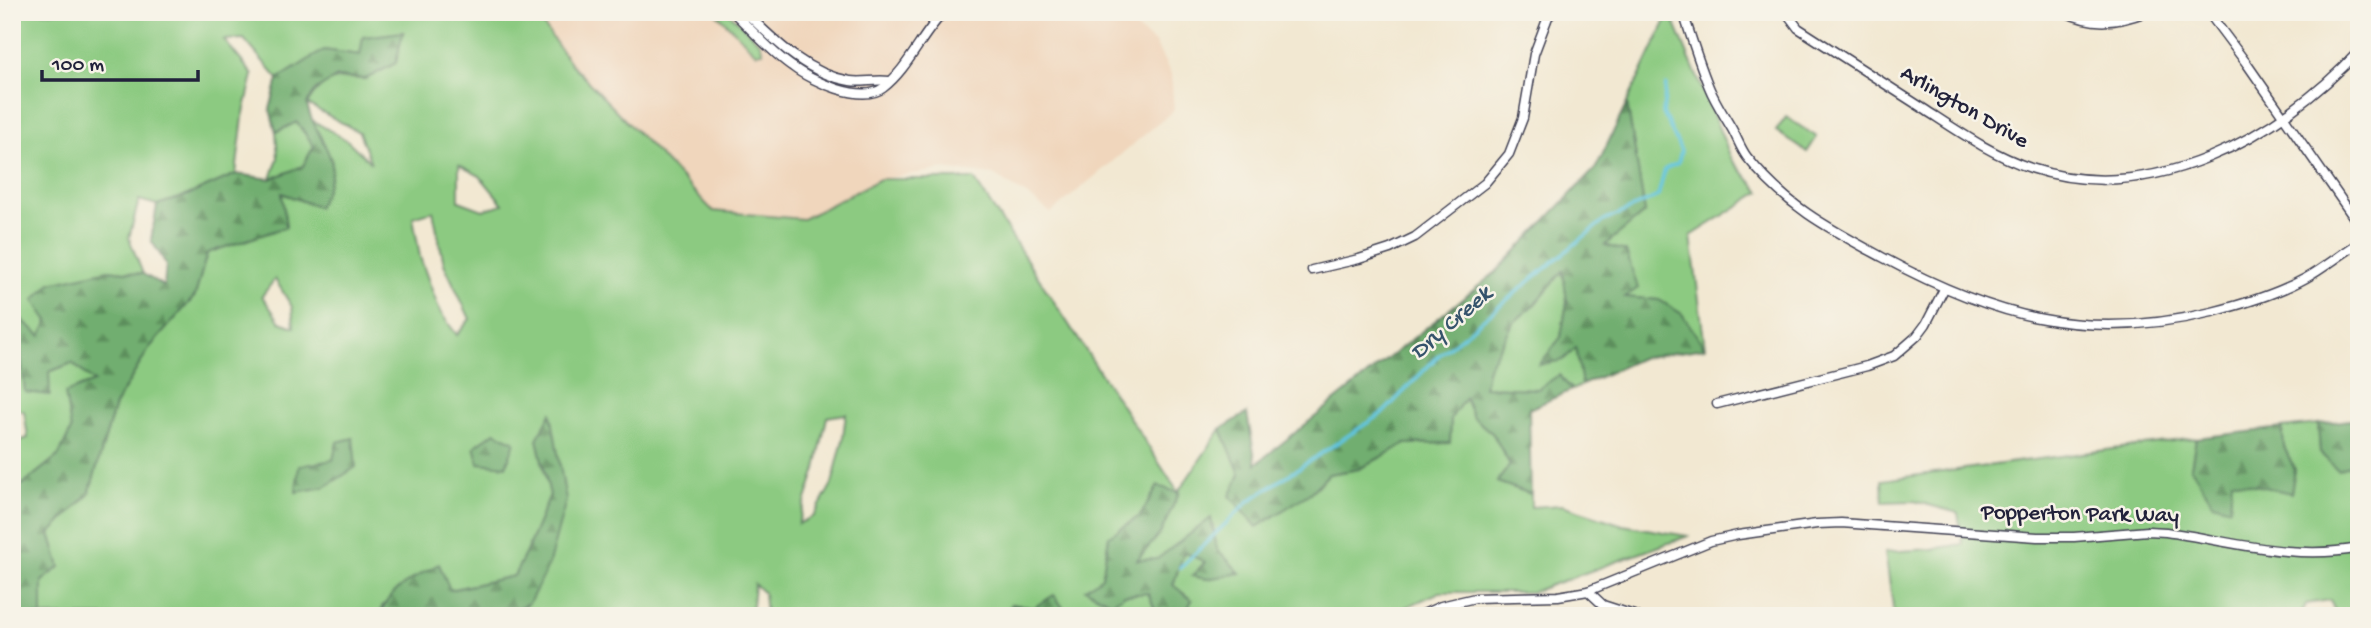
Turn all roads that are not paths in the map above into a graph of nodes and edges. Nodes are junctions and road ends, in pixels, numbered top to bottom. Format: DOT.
graph roads {
  1 [pos="733,12"];
  2 [pos="744,12"];
  3 [pos="944,12"];
  4 [pos="1683,12"];
  5 [pos="1786,12"];
  6 [pos="2065,12"];
  7 [pos="2146,12"];
  8 [pos="2208,12"];
  9 [pos="1548,14"];
  10 [pos="2359,51"];
  11 [pos="889,81"];
  12 [pos="2283,116"];
  13 [pos="2359,225"];
  14 [pos="2359,243"];
  15 [pos="1312,270"];
  16 [pos="1944,289"];
  17 [pos="1717,404"];
  18 [pos="2359,548"];
  19 [pos="1588,591"];
  20 [pos="1419,616"];
  21 [pos="1637,616"];
  1 -- 11 [label="street"];
  2 -- 11 [label="street"];
  3 -- 11 [label="street"];
  4 -- 16 [label="street"];
  5 -- 12 [label="street, Arlington Drive"];
  6 -- 7 [label="street"];
  8 -- 12 [label="street"];
  9 -- 15 [label="street"];
  10 -- 12 [label="street, Arlington Drive"];
  12 -- 13 [label="street"];
  14 -- 16 [label="street"];
  16 -- 17 [label="street"];
  18 -- 19 [label="street, Popperton Park Way"];
  19 -- 20 [label="street, Popperton Park Way"];
  19 -- 21 [label="street"];
}
